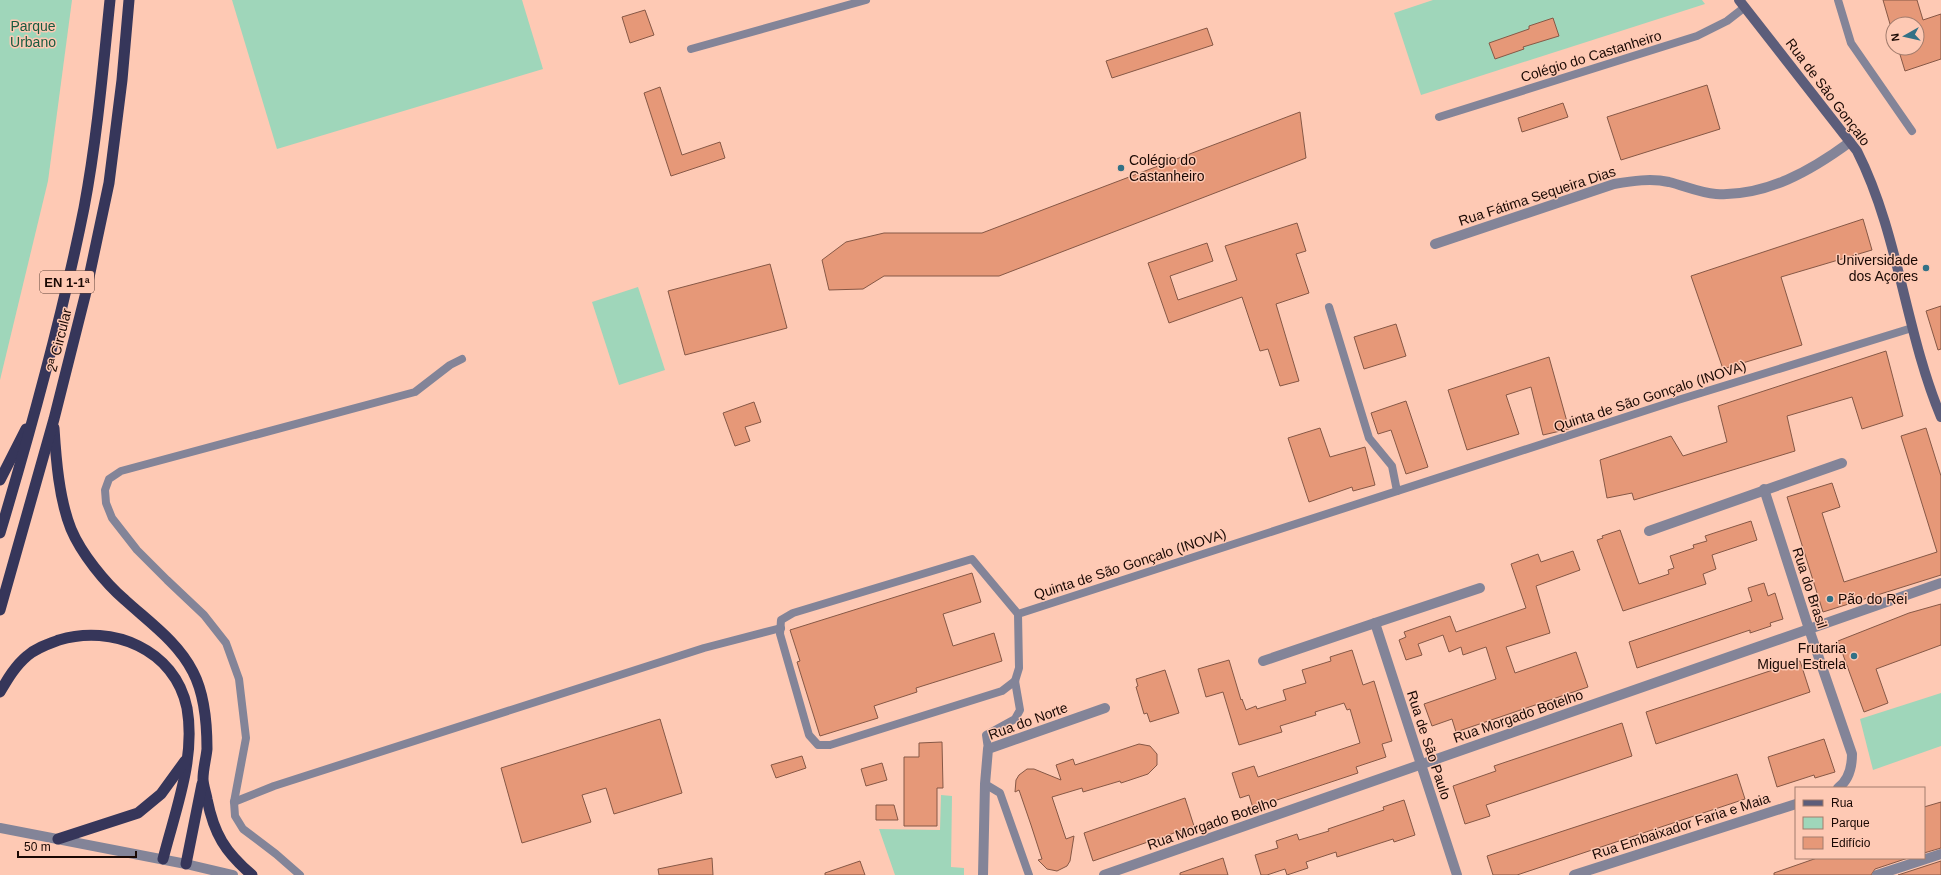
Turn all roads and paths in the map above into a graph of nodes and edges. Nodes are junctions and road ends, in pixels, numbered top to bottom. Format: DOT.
graph roads {
  1 [pos="110,0"];
  2 [pos="129,0"];
  3 [pos="866,0"];
  4 [pos="1838,0"];
  5 [pos="1742,3"];
  6 [pos="691,49"];
  7 [pos="1439,117"];
  8 [pos="1912,132"];
  9 [pos="1850,142"];
  10 [pos="1435,244"];
  11 [pos="1329,307"];
  12 [pos="1912,328"];
  13 [pos="462,359"];
  14 [pos="34,415"];
  15 [pos="1941,417"];
  16 [pos="54,419"];
  17 [pos="1842,463"];
  18 [pos="0,480"];
  19 [pos="1764,490"];
  20 [pos="1397,491"];
  21 [pos="1649,531"];
  22 [pos="0,534"];
  23 [pos="1941,583"];
  24 [pos="1480,588"];
  25 [pos="0,610"];
  26 [pos="1018,614"];
  27 [pos="1375,624"];
  28 [pos="781,628"];
  29 [pos="1809,630"];
  30 [pos="1263,661"];
  31 [pos="1015,681"];
  32 [pos="0,692"];
  33 [pos="1105,708"];
  34 [pos="988,749"];
  35 [pos="189,755"];
  36 [pos="1421,764"];
  37 [pos="203,779"];
  38 [pos="985,784"];
  39 [pos="1840,786"];
  40 [pos="234,802"];
  41 [pos="1795,804"];
  42 [pos="0,828"];
  43 [pos="58,839"];
  44 [pos="1941,854"];
  45 [pos="163,859"];
  46 [pos="186,864"];
  47 [pos="233,875"];
  48 [pos="252,875"];
  49 [pos="300,875"];
  50 [pos="983,875"];
  51 [pos="1029,875"];
  52 [pos="1104,875"];
  53 [pos="1457,875"];
  54 [pos="1574,875"];
  55 [pos="1876,875"];
  1 -- 14 [label="highway, 2ª Circular / EN 1-1ª"];
  2 -- 16 [label="highway, 2ª Circular / EN 1-1ª"];
  3 -- 6 [label="lane"];
  4 -- 8 [label="lane"];
  5 -- 7 [label="lane, Colégio do Castanheiro"];
  5 -- 9 [label="main road, Rua de São Gonçalo"];
  9 -- 10 [label="street, Rua Fátima Sequeira Dias"];
  9 -- 12 [label="main road, Rua de São Gonçalo"];
  11 -- 20 [label="lane"];
  12 -- 15 [label="main road, Rua de São Gonçalo"];
  12 -- 20 [label="lane, Quinta de São Gonçalo (INOVA)"];
  13 -- 40 [label="lane"];
  14 -- 18 [label="highway"];
  14 -- 22 [label="highway, 2ª Circular / EN 1-1ª"];
  16 -- 25 [label="highway, 2ª Circular / EN 1-1ª"];
  16 -- 37 [label="highway"];
  17 -- 19 [label="street"];
  19 -- 21 [label="street"];
  19 -- 29 [label="street, Rua do Brasil"];
  20 -- 26 [label="lane, Quinta de São Gonçalo (INOVA)"];
  23 -- 29 [label="street, Rua Morgado Botelho"];
  24 -- 27 [label="street"];
  26 -- 28 [label="lane"];
  26 -- 31 [label="lane"];
  27 -- 30 [label="street"];
  27 -- 36 [label="street, Rua de São Paulo"];
  28 -- 31 [label="lane"];
  28 -- 40 [label="lane"];
  29 -- 36 [label="street, Rua Morgado Botelho"];
  29 -- 39 [label="street, Rua do Brasil"];
  31 -- 34 [label="lane"];
  32 -- 35 [label="highway"];
  33 -- 34 [label="street, Rua do Norte"];
  34 -- 38 [label="street, Rua do Norte"];
  35 -- 43 [label="highway"];
  35 -- 45 [label="highway"];
  36 -- 52 [label="street, Rua Morgado Botelho"];
  36 -- 53 [label="street, Rua de São Paulo"];
  37 -- 46 [label="highway"];
  37 -- 48 [label="highway"];
  38 -- 50 [label="street, Rua do Norte"];
  38 -- 51 [label="lane"];
  40 -- 49 [label="lane"];
  41 -- 54 [label="street, Rua Embaixador Faria e Maia"];
  42 -- 43 [label="street"];
  43 -- 45 [label="street"];
  44 -- 55 [label="street"];
  45 -- 46 [label="street"];
  46 -- 47 [label="street"];
}
